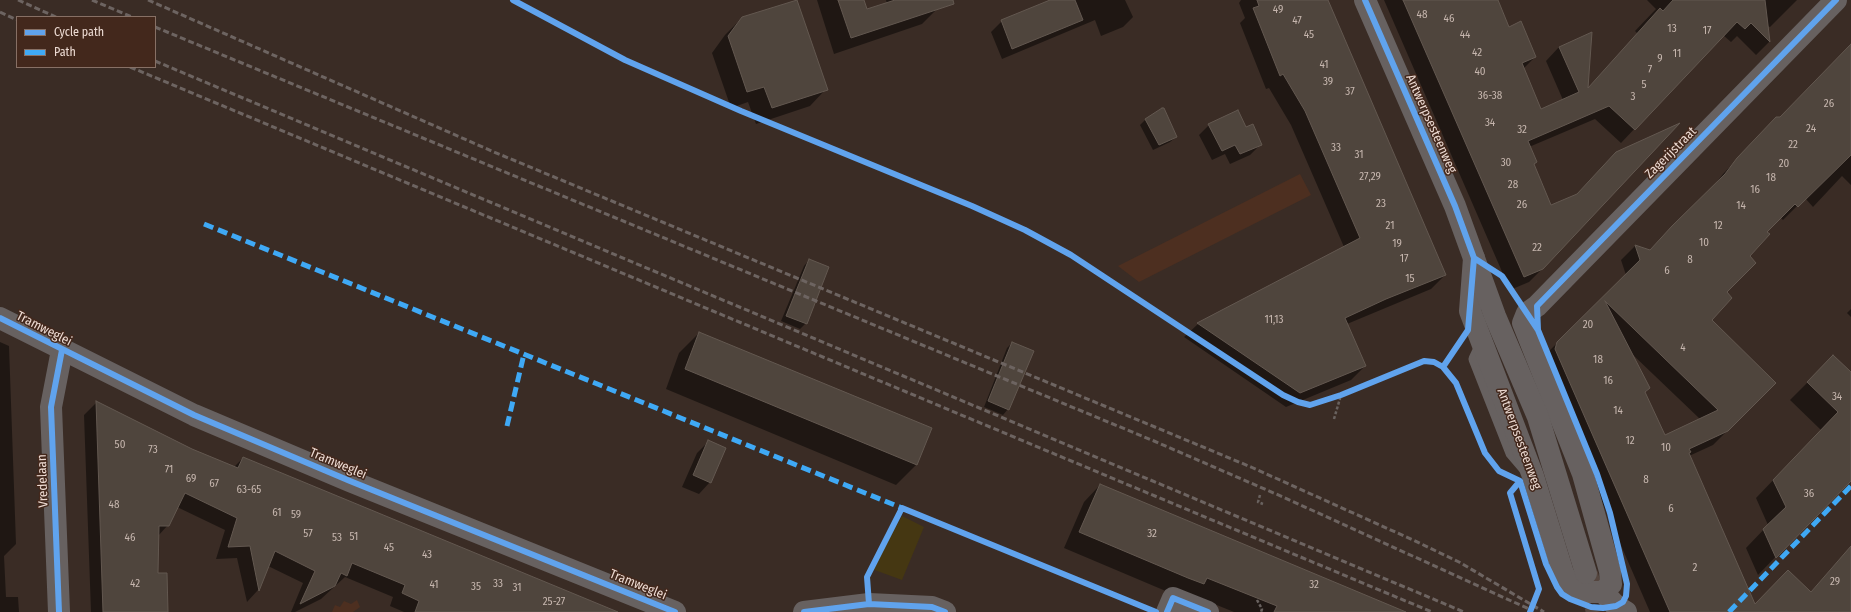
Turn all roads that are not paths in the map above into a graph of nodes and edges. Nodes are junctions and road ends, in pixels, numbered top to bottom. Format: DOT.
graph roads {
  1 [pos="1365,0"];
  2 [pos="1836,0"];
  3 [pos="1474,258"];
  4 [pos="0,318"];
  5 [pos="1522,323"];
  6 [pos="62,350"];
  7 [pos="1586,573"];
  8 [pos="1615,603"];
  9 [pos="1170,605"];
  10 [pos="938,610"];
  11 [pos="59,612"];
  12 [pos="675,612"];
  13 [pos="804,612"];
  14 [pos="1208,612"];
  1 -- 3 [label="street, Antwerpsesteenweg"];
  2 -- 5 [label="street, Zagerijstraat"];
  3 -- 7 [label="street, Antwerpsesteenweg"];
  3 -- 8 [label="street, Antwerpsesteenweg"];
  4 -- 6 [label="street, Tramweglei"];
  5 -- 8 [label="street, Antwerpsesteenweg"];
  6 -- 11 [label="street, Vredelaan"];
  6 -- 12 [label="street, Tramweglei"];
  9 -- 14 [label="street"];
  10 -- 13 [label="street"];
}
